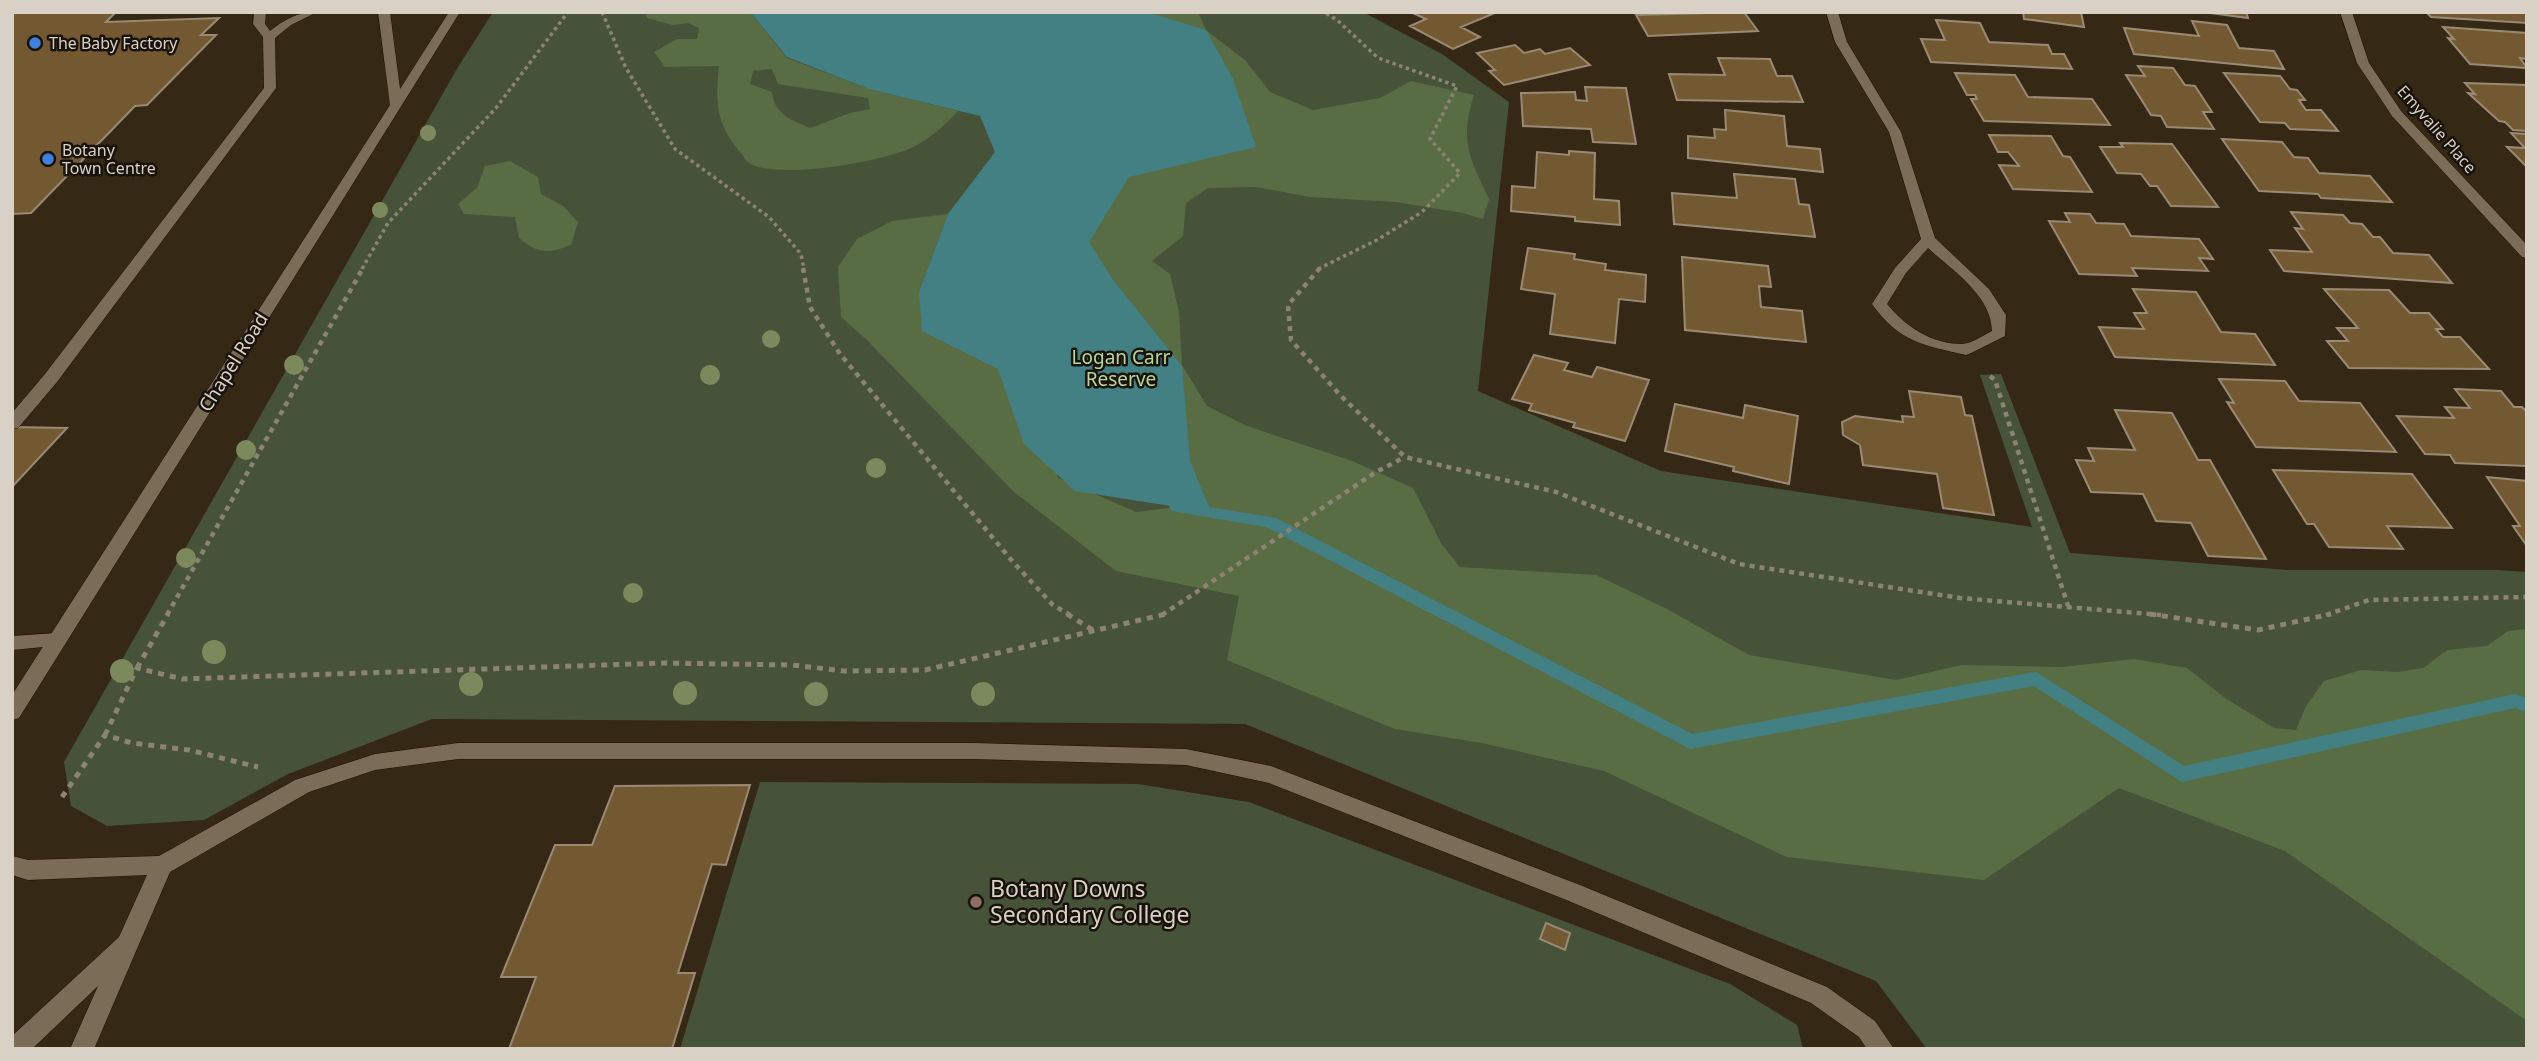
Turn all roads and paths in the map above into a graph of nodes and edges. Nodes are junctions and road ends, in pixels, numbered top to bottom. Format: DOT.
graph roads {
  1 [pos="260,12"];
  2 [pos="312,12"];
  3 [pos="384,12"];
  4 [pos="455,12"];
  5 [pos="568,12"];
  6 [pos="602,12"];
  7 [pos="1324,12"];
  8 [pos="1832,12"];
  9 [pos="2346,12"];
  10 [pos="269,37"];
  11 [pos="396,105"];
  12 [pos="1928,240"];
  13 [pos="2527,254"];
  14 [pos="1966,350"];
  15 [pos="12,424"];
  16 [pos="1405,457"];
  17 [pos="2527,597"];
  18 [pos="2068,606"];
  19 [pos="1097,633"];
  20 [pos="57,640"];
  21 [pos="12,643"];
  22 [pos="137,668"];
  23 [pos="12,712"];
  24 [pos="104,735"];
  25 [pos="266,768"];
  26 [pos="62,797"];
  27 [pos="12,865"];
  28 [pos="162,865"];
  29 [pos="129,941"];
  30 [pos="15,1049"];
  31 [pos="82,1049"];
  32 [pos="1882,1049"];
  1 -- 10 [label="street"];
  2 -- 10 [label="street"];
  3 -- 11 [label="street"];
  4 -- 11 [label="street, Chapel Road"];
  5 -- 22 [label="path"];
  6 -- 19 [label="path"];
  7 -- 16 [label="path"];
  8 -- 12 [label="street"];
  9 -- 13 [label="street, Emyvalie Place"];
  10 -- 15 [label="street"];
  11 -- 20 [label="street, Chapel Road"];
  12 -- 14 [label="street"];
  12 -- 14 [label="street"];
  14 -- 18 [label="path"];
  16 -- 18 [label="path"];
  16 -- 19 [label="path"];
  17 -- 18 [label="path"];
  19 -- 22 [label="path"];
  20 -- 21 [label="street"];
  20 -- 23 [label="street, Chapel Road"];
  22 -- 24 [label="path"];
  24 -- 25 [label="path"];
  24 -- 26 [label="path"];
  27 -- 28 [label="street"];
  28 -- 29 [label="street"];
  28 -- 32 [label="street"];
  29 -- 30 [label="street"];
  29 -- 31 [label="street"];
}
